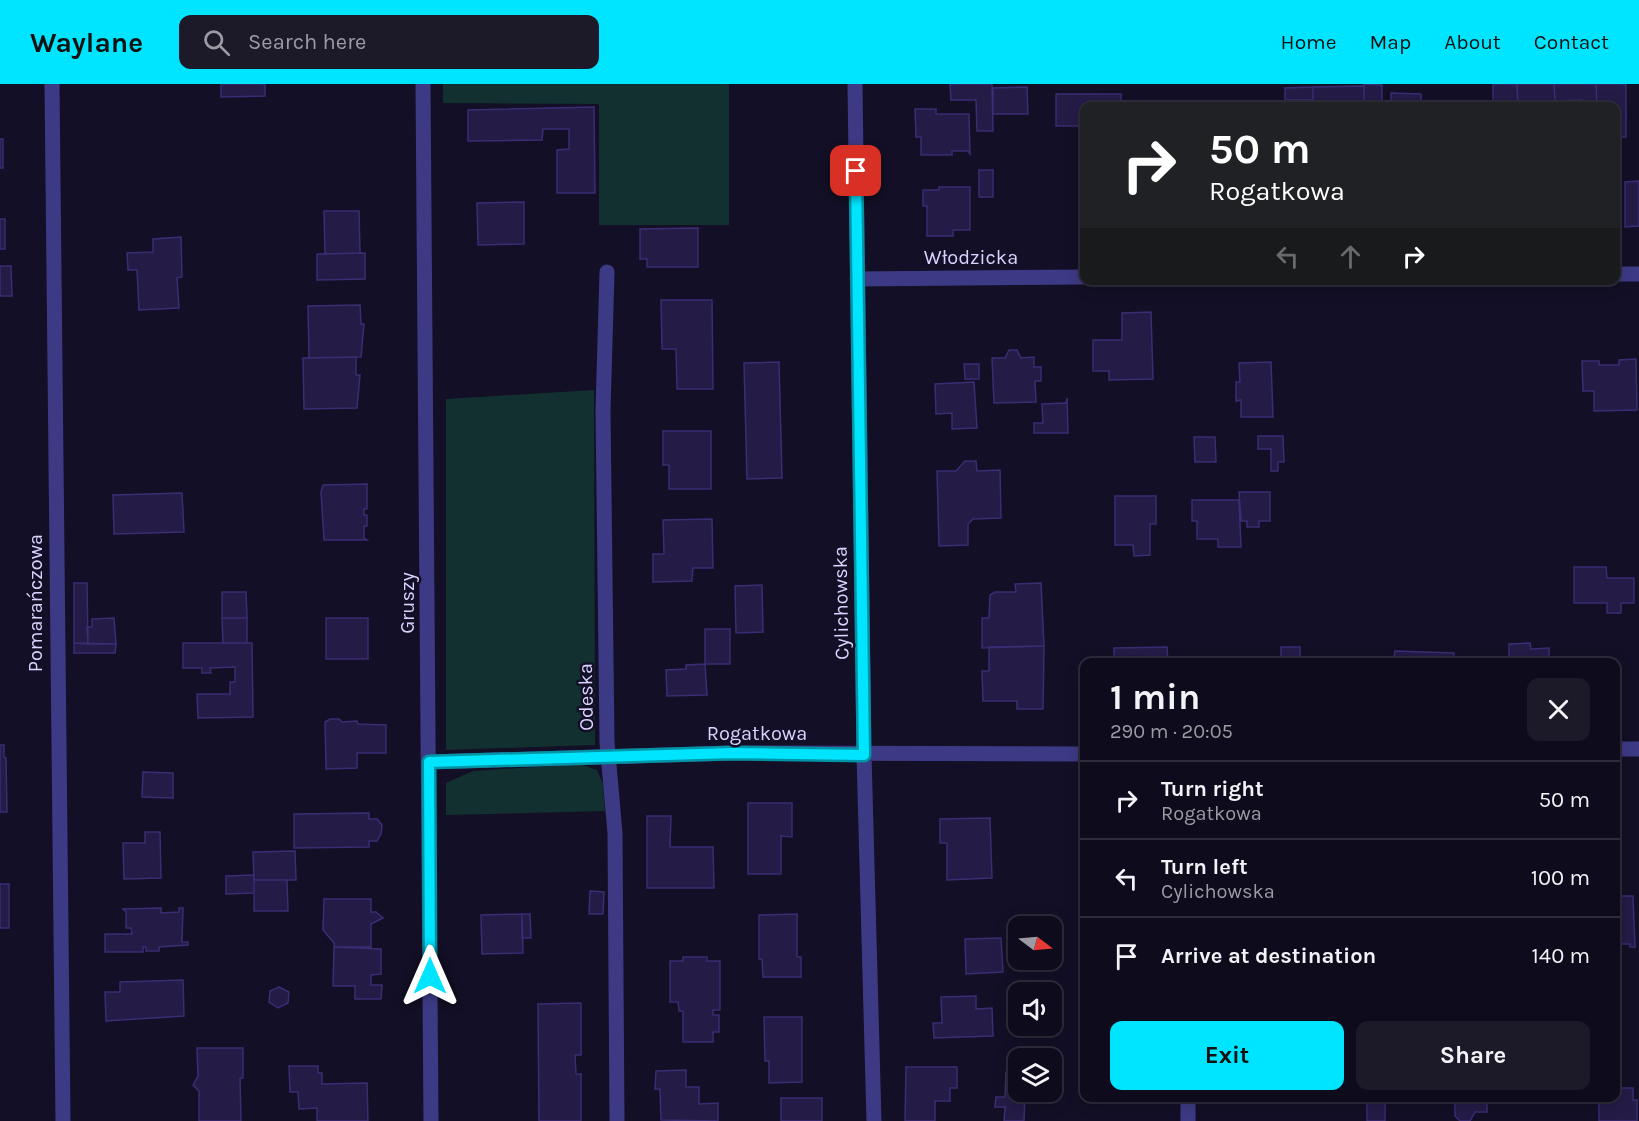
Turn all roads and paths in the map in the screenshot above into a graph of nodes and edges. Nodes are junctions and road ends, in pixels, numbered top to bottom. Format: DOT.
graph roads {
  1 [pos="52,84"];
  2 [pos="423,84"];
  3 [pos="855,84"];
  4 [pos="607,272"];
  5 [pos="1620,274"];
  6 [pos="1639,274"];
  7 [pos="1080,278"];
  8 [pos="857,279"];
  9 [pos="1620,749"];
  10 [pos="1639,749"];
  11 [pos="1080,754"];
  12 [pos="864,755"];
  13 [pos="609,756"];
  14 [pos="429,762"];
  15 [pos="1188,1102"];
  16 [pos="63,1121"];
  17 [pos="431,1121"];
  18 [pos="617,1121"];
  19 [pos="874,1121"];
  20 [pos="1188,1121"];
  1 -- 16 [label="street, Pomarańczowa"];
  2 -- 14 [label="street, Gruszy"];
  3 -- 8 [label="street, Cylichowska"];
  4 -- 13 [label="street, Odeska"];
  5 -- 6 [label="street"];
  7 -- 8 [label="street, Włodzicka"];
  8 -- 12 [label="street, Cylichowska"];
  9 -- 10 [label="street"];
  11 -- 12 [label="street, Rogatkowa"];
  12 -- 13 [label="street, Rogatkowa"];
  12 -- 19 [label="street, Cylichowska"];
  13 -- 14 [label="street, Rogatkowa"];
  13 -- 18 [label="street, Odeska"];
  14 -- 17 [label="street, Gruszy"];
  15 -- 20 [label="street"];
}
